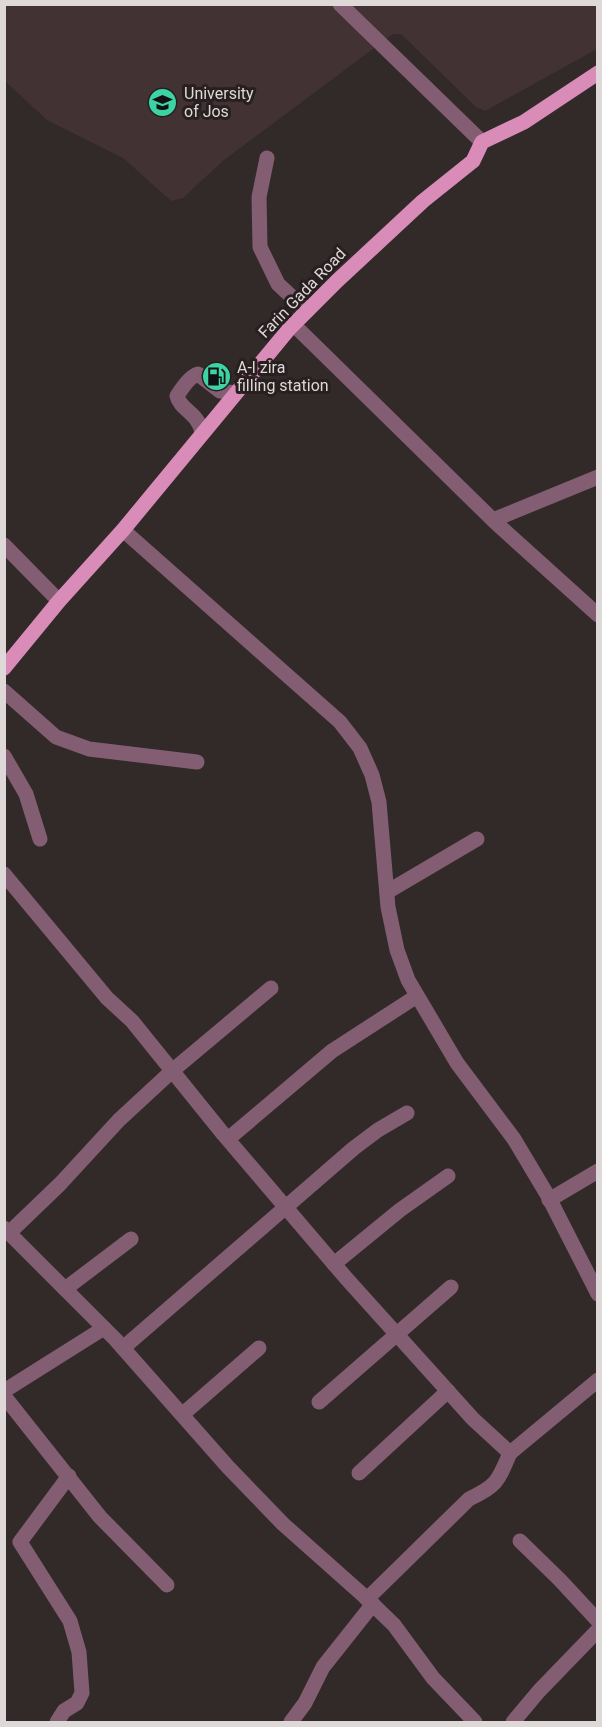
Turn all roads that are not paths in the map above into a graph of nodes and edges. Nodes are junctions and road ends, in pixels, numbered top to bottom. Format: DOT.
graph roads {
  1 [pos="340,4"];
  2 [pos="597,73"];
  3 [pos="482,142"];
  4 [pos="267,158"];
  5 [pos="308,311"];
  6 [pos="294,325"];
  7 [pos="236,393"];
  8 [pos="202,434"];
  9 [pos="597,477"];
  10 [pos="493,520"];
  11 [pos="123,530"];
  12 [pos="4,545"];
  13 [pos="59,601"];
  14 [pos="597,615"];
  15 [pos="4,668"];
  16 [pos="4,691"];
  17 [pos="4,756"];
  18 [pos="197,762"];
  19 [pos="40,839"];
  20 [pos="477,839"];
  21 [pos="4,874"];
  22 [pos="387,892"];
  23 [pos="271,988"];
  24 [pos="417,996"];
  25 [pos="172,1071"];
  26 [pos="407,1113"];
  27 [pos="228,1140"];
  28 [pos="597,1171"];
  29 [pos="448,1176"];
  30 [pos="549,1200"];
  31 [pos="286,1207"];
  32 [pos="7,1231"];
  33 [pos="131,1239"];
  34 [pos="334,1264"];
  35 [pos="451,1287"];
  36 [pos="64,1289"];
  37 [pos="597,1294"];
  38 [pos="104,1328"];
  39 [pos="396,1334"];
  40 [pos="123,1348"];
  41 [pos="259,1348"];
  42 [pos="597,1380"];
  43 [pos="4,1391"];
  44 [pos="448,1391"];
  45 [pos="4,1396"];
  46 [pos="320,1402"];
  47 [pos="183,1414"];
  48 [pos="510,1453"];
  49 [pos="358,1473"];
  50 [pos="69,1476"];
  51 [pos="520,1541"];
  52 [pos="167,1585"];
  53 [pos="370,1601"];
  54 [pos="597,1621"];
  55 [pos="597,1630"];
  56 [pos="57,1722"];
  57 [pos="291,1722"];
  58 [pos="475,1722"];
  59 [pos="513,1722"];
  1 -- 3 [label="street"];
  2 -- 3 [label="main road"];
  3 -- 5 [label="main road, Farin Gada Road"];
  4 -- 5 [label="street"];
  5 -- 6 [label="main road, Farin Gada Road"];
  6 -- 7 [label="main road, Farin Gada Road"];
  6 -- 10 [label="street"];
  7 -- 8 [label="main road, Farin Gada Road"];
  7 -- 8 [label="street"];
  8 -- 11 [label="main road, Farin Gada Road"];
  9 -- 10 [label="street"];
  10 -- 14 [label="street"];
  11 -- 13 [label="main road, Farin Gada Road"];
  11 -- 22 [label="street"];
  12 -- 13 [label="street"];
  13 -- 15 [label="main road, Farin Gada Road"];
  16 -- 18 [label="street"];
  17 -- 19 [label="street"];
  20 -- 22 [label="street"];
  21 -- 25 [label="street"];
  22 -- 24 [label="street"];
  23 -- 25 [label="street"];
  24 -- 27 [label="street"];
  24 -- 30 [label="street"];
  25 -- 27 [label="street"];
  25 -- 32 [label="street"];
  26 -- 31 [label="street"];
  27 -- 31 [label="street"];
  28 -- 30 [label="street"];
  29 -- 34 [label="street"];
  30 -- 37 [label="street"];
  31 -- 34 [label="street"];
  31 -- 40 [label="street"];
  32 -- 36 [label="street"];
  33 -- 36 [label="street"];
  34 -- 39 [label="street"];
  35 -- 39 [label="street"];
  36 -- 38 [label="street"];
  38 -- 40 [label="street"];
  38 -- 43 [label="street"];
  39 -- 44 [label="street"];
  39 -- 46 [label="street"];
  40 -- 47 [label="street"];
  41 -- 47 [label="street"];
  42 -- 48 [label="street"];
  44 -- 48 [label="street"];
  44 -- 49 [label="street"];
  45 -- 50 [label="street"];
  47 -- 53 [label="street"];
  48 -- 53 [label="street"];
  50 -- 52 [label="street"];
  50 -- 56 [label="street"];
  51 -- 54 [label="street"];
  53 -- 57 [label="street"];
  53 -- 58 [label="street"];
  55 -- 59 [label="street"];
}
